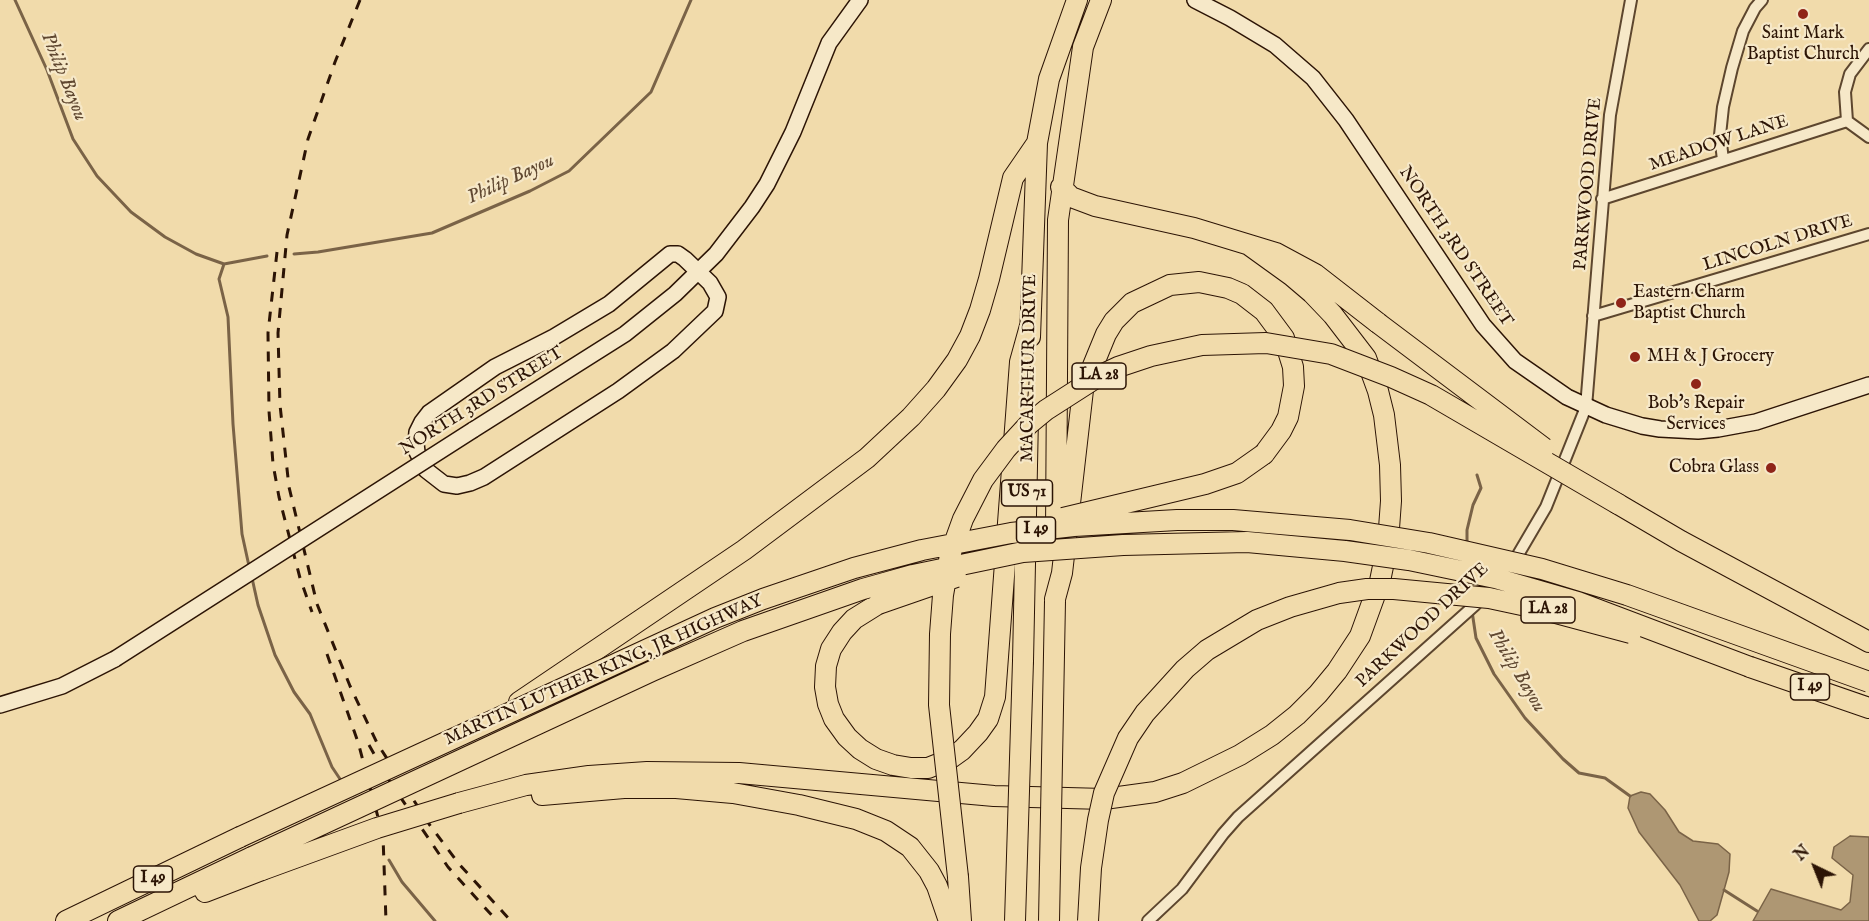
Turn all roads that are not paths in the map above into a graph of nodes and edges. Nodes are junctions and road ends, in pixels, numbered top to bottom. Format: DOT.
graph roads {
  1 [pos="860,0"];
  2 [pos="1077,0"];
  3 [pos="1101,0"];
  4 [pos="1108,0"];
  5 [pos="1195,0"];
  6 [pos="1631,0"];
  7 [pos="1762,0"];
  8 [pos="1083,48"];
  9 [pos="1869,49"];
  10 [pos="1846,121"];
  11 [pos="1869,137"];
  12 [pos="1037,143"];
  13 [pos="1724,160"];
  14 [pos="1061,187"];
  15 [pos="1602,200"];
  16 [pos="1869,234"];
  17 [pos="1249,245"];
  18 [pos="699,272"];
  19 [pos="1593,316"];
  20 [pos="1030,326"];
  21 [pos="1869,385"];
  22 [pos="1586,407"];
  23 [pos="1618,504"];
  24 [pos="1011,533"];
  25 [pos="1023,552"];
  26 [pos="1055,600"];
  27 [pos="1869,642"];
  28 [pos="1750,667"];
  29 [pos="1869,682"];
  30 [pos="0,705"];
  31 [pos="1869,708"];
  32 [pos="484,725"];
  33 [pos="459,803"];
  34 [pos="257,863"];
  35 [pos="66,921"];
  36 [pos="118,921"];
  37 [pos="132,921"];
  38 [pos="949,921"];
  39 [pos="961,921"];
  40 [pos="1015,921"];
  41 [pos="1049,921"];
  42 [pos="1088,921"];
  43 [pos="1148,921"];
  1 -- 18 [label="street, NORTH 3RD STREET"];
  2 -- 12 [label="highway, MACARTHUR DRIVE / US 71"];
  3 -- 8 [label="highway, MACARTHUR DRIVE / US 71"];
  4 -- 8 [label="highway"];
  5 -- 22 [label="street, NORTH 3RD STREET"];
  6 -- 15 [label="street, PARKWOOD DRIVE"];
  7 -- 13 [label="street"];
  8 -- 14 [label="highway, MACARTHUR DRIVE / US 71"];
  9 -- 10 [label="street"];
  10 -- 11 [label="street"];
  10 -- 13 [label="street, MEADOW LANE"];
  12 -- 20 [label="highway, MACARTHUR DRIVE / US 71"];
  12 -- 32 [label="highway, bridge"];
  13 -- 15 [label="street, MEADOW LANE"];
  14 -- 17 [label="highway"];
  14 -- 26 [label="highway, MACARTHUR DRIVE / US 71"];
  15 -- 19 [label="street, PARKWOOD DRIVE"];
  16 -- 19 [label="street, LINCOLN DRIVE"];
  17 -- 23 [label="highway, bridge"];
  17 -- 33 [label="highway"];
  18 -- 18 [label="street"];
  18 -- 30 [label="street, NORTH 3RD STREET, bridge"];
  19 -- 22 [label="street, PARKWOOD DRIVE"];
  20 -- 25 [label="highway, bridge"];
  20 -- 40 [label="highway, MACARTHUR DRIVE / US 71, bridge"];
  21 -- 22 [label="street, NORTH 3RD STREET"];
  22 -- 43 [label="street, PARKWOOD DRIVE"];
  23 -- 27 [label="highway"];
  23 -- 39 [label="highway, LA 28, bridge"];
  24 -- 26 [label="highway, bridge"];
  24 -- 29 [label="highway, MARTIN LUTHER KING, JR HIGHWAY / I 49, bridge"];
  24 -- 32 [label="highway, MARTIN LUTHER KING, JR HIGHWAY / I 49, bridge"];
  25 -- 28 [label="highway, MARTIN LUTHER KING, JR HIGHWAY / I 49, bridge"];
  25 -- 34 [label="highway, MARTIN LUTHER KING, JR HIGHWAY / I 49, bridge"];
  26 -- 41 [label="highway, MACARTHUR DRIVE / US 71, bridge"];
  28 -- 31 [label="highway, MARTIN LUTHER KING, JR HIGHWAY / I 49"];
  28 -- 42 [label="highway, LA 28, bridge"];
  32 -- 35 [label="highway, MARTIN LUTHER KING, JR HIGHWAY / I 49, bridge"];
  33 -- 34 [label="highway, bridge"];
  33 -- 38 [label="highway"];
  34 -- 36 [label="highway, MARTIN LUTHER KING, JR HIGHWAY / I 49"];
  34 -- 37 [label="highway"];
}
